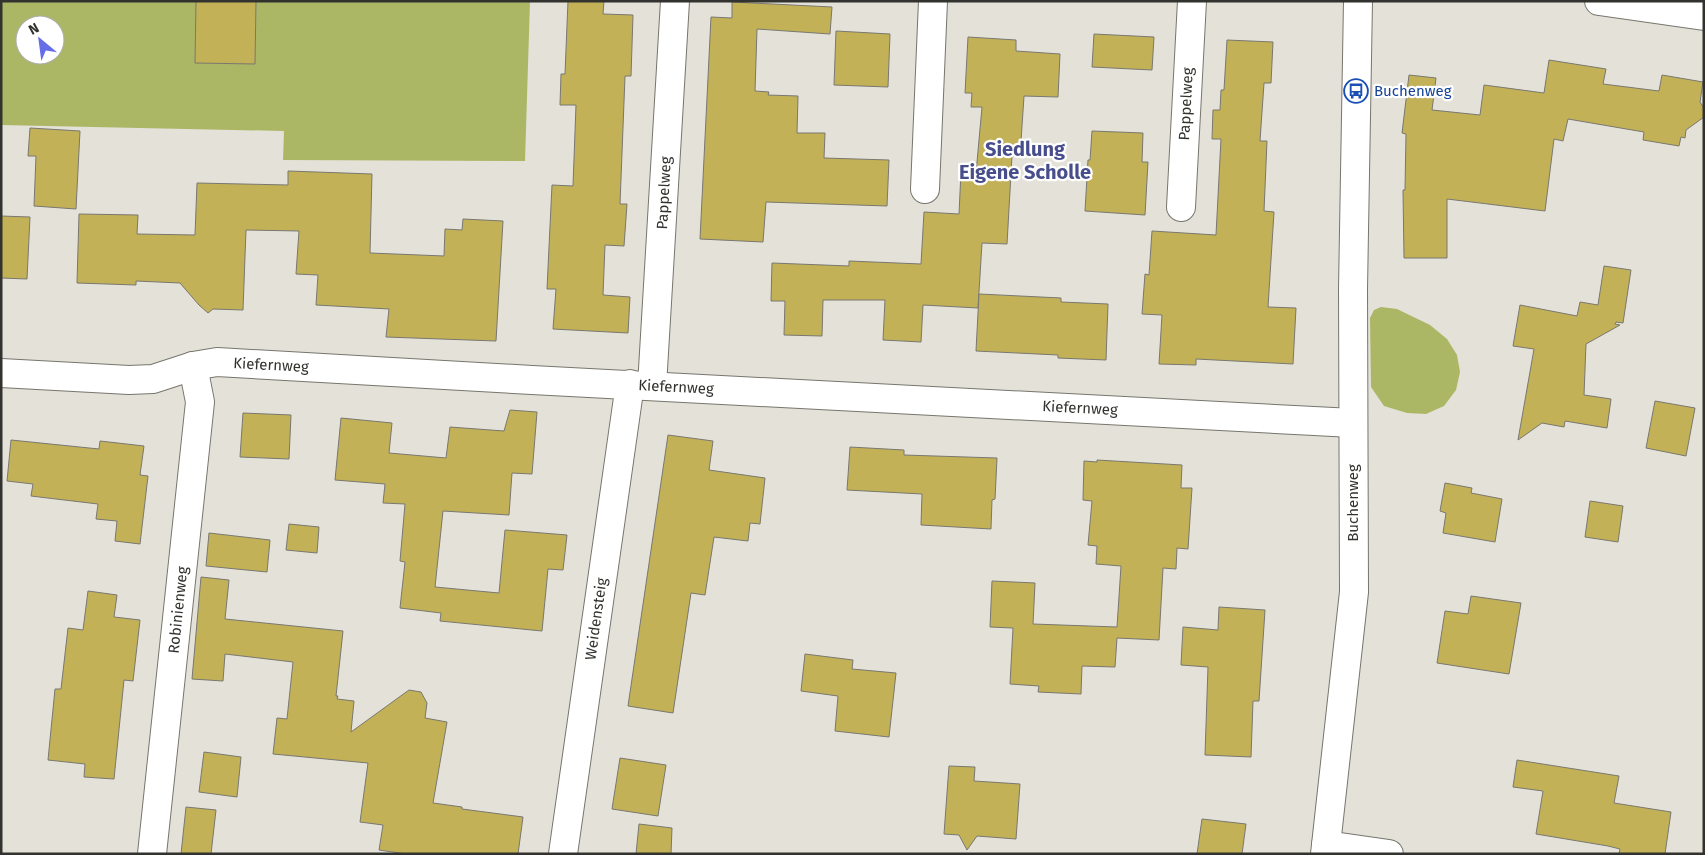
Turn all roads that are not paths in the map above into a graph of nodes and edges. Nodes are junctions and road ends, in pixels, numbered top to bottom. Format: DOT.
graph roads {
  1 [pos="675,1"];
  2 [pos="933,1"];
  3 [pos="1192,1"];
  4 [pos="1358,1"];
  5 [pos="1599,1"];
  6 [pos="1704,16"];
  7 [pos="925,190"];
  8 [pos="1181,207"];
  9 [pos="193,366"];
  10 [pos="1,374"];
  11 [pos="641,385"];
  12 [pos="1353,423"];
  13 [pos="1325,849"];
  14 [pos="152,854"];
  15 [pos="563,854"];
  16 [pos="1389,854"];
  1 -- 11 [label="street, Pappelweg"];
  2 -- 7 [label="street"];
  3 -- 8 [label="street, Pappelweg"];
  4 -- 12 [label="street, Buchenweg"];
  5 -- 6 [label="street"];
  9 -- 10 [label="street, Kiefernweg"];
  9 -- 11 [label="street, Kiefernweg"];
  9 -- 14 [label="street, Robinienweg"];
  11 -- 12 [label="street, Kiefernweg"];
  11 -- 15 [label="street, Weidensteig"];
  12 -- 13 [label="street, Buchenweg"];
  13 -- 16 [label="street"];
}
